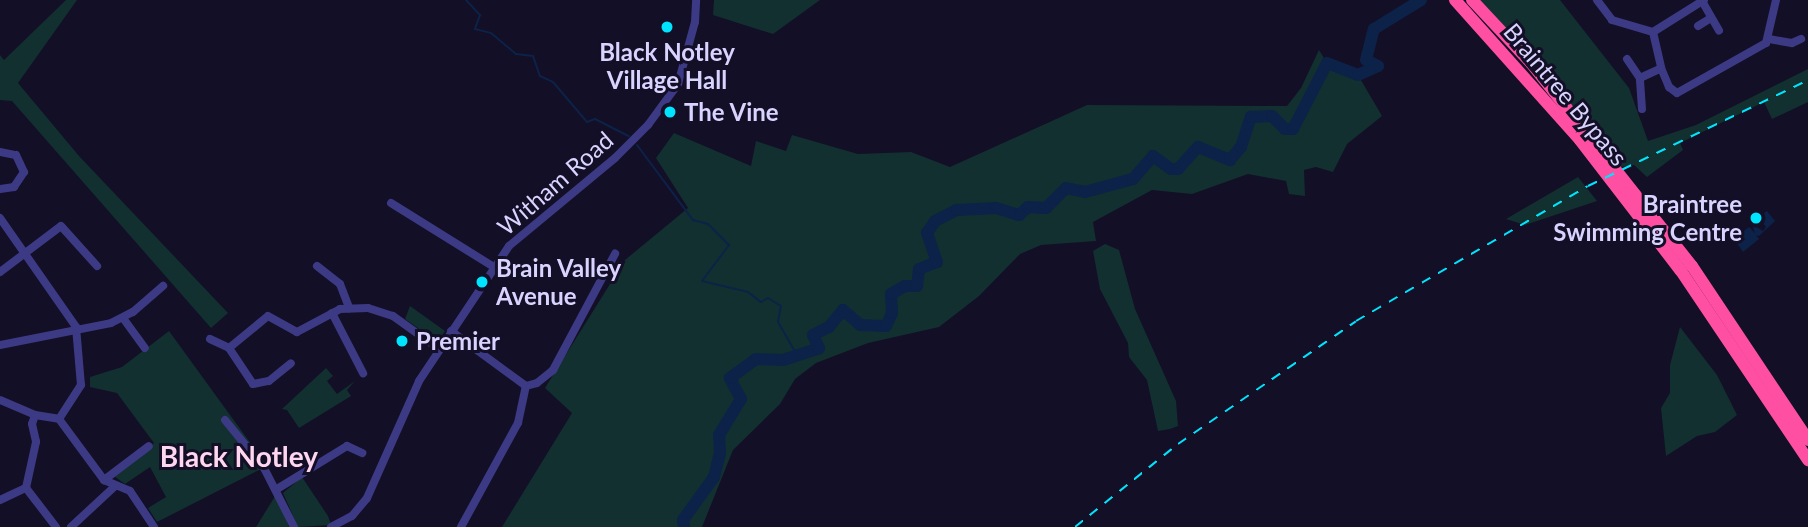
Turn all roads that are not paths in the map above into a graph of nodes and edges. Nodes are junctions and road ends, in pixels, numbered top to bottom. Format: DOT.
graph roads {
  1 [pos="695,0"];
  2 [pos="1472,0"];
  3 [pos="1597,0"];
  4 [pos="1776,0"];
  5 [pos="1456,1"];
  6 [pos="1703,1"];
  7 [pos="1711,18"];
  8 [pos="1698,26"];
  9 [pos="1719,31"];
  10 [pos="1653,32"];
  11 [pos="1769,39"];
  12 [pos="1801,39"];
  13 [pos="1627,59"];
  14 [pos="1661,68"];
  15 [pos="1640,78"];
  16 [pos="1642,108"];
  17 [pos="0,152"];
  18 [pos="0,190"];
  19 [pos="391,204"];
  20 [pos="58,216"];
  21 [pos="0,218"];
  22 [pos="61,226"];
  23 [pos="615,254"];
  24 [pos="24,255"];
  25 [pos="97,265"];
  26 [pos="317,266"];
  27 [pos="494,267"];
  28 [pos="0,272"];
  29 [pos="163,286"];
  30 [pos="349,308"];
  31 [pos="332,313"];
  32 [pos="123,318"];
  33 [pos="76,327"];
  34 [pos="451,331"];
  35 [pos="210,339"];
  36 [pos="0,345"];
  37 [pos="145,348"];
  38 [pos="229,348"];
  39 [pos="439,349"];
  40 [pos="291,363"];
  41 [pos="363,373"];
  42 [pos="526,386"];
  43 [pos="0,400"];
  44 [pos="35,415"];
  45 [pos="59,419"];
  46 [pos="225,420"];
  47 [pos="1808,440"];
  48 [pos="149,446"];
  49 [pos="362,453"];
  50 [pos="1808,460"];
  51 [pos="104,480"];
  52 [pos="114,487"];
  53 [pos="26,488"];
  54 [pos="277,489"];
  55 [pos="0,500"];
  56 [pos="56,527"];
  57 [pos="71,527"];
  58 [pos="154,527"];
  59 [pos="294,527"];
  60 [pos="331,527"];
  61 [pos="461,527"];
  1 -- 27 [label="street, Witham Road"];
  2 -- 47 [label="highway, Braintree Bypass"];
  3 -- 10 [label="street"];
  4 -- 11 [label="street"];
  5 -- 50 [label="highway, Braintree Bypass"];
  6 -- 7 [label="street"];
  6 -- 10 [label="street"];
  7 -- 8 [label="street"];
  7 -- 9 [label="street"];
  10 -- 14 [label="street"];
  11 -- 12 [label="street"];
  11 -- 14 [label="street"];
  13 -- 15 [label="street"];
  14 -- 15 [label="street"];
  15 -- 16 [label="street"];
  17 -- 18 [label="street"];
  19 -- 27 [label="street"];
  20 -- 22 [label="street"];
  21 -- 24 [label="street"];
  22 -- 24 [label="street"];
  22 -- 25 [label="street"];
  23 -- 42 [label="street"];
  24 -- 28 [label="street"];
  24 -- 33 [label="street"];
  26 -- 30 [label="street"];
  27 -- 34 [label="street, Witham Road"];
  29 -- 32 [label="street"];
  30 -- 31 [label="street"];
  30 -- 39 [label="street"];
  31 -- 38 [label="street"];
  31 -- 41 [label="street"];
  32 -- 33 [label="street"];
  32 -- 37 [label="street"];
  33 -- 36 [label="street"];
  33 -- 45 [label="street"];
  34 -- 39 [label="street, Witham Road"];
  34 -- 42 [label="street"];
  35 -- 38 [label="street"];
  38 -- 40 [label="street"];
  39 -- 60 [label="street, Witham Road"];
  42 -- 61 [label="street"];
  43 -- 44 [label="street"];
  44 -- 45 [label="street"];
  44 -- 53 [label="street"];
  45 -- 51 [label="street"];
  46 -- 54 [label="street"];
  48 -- 51 [label="street"];
  49 -- 54 [label="street"];
  51 -- 52 [label="street"];
  52 -- 57 [label="street"];
  52 -- 58 [label="street"];
  53 -- 55 [label="street"];
  53 -- 56 [label="street"];
  54 -- 59 [label="street"];
}
